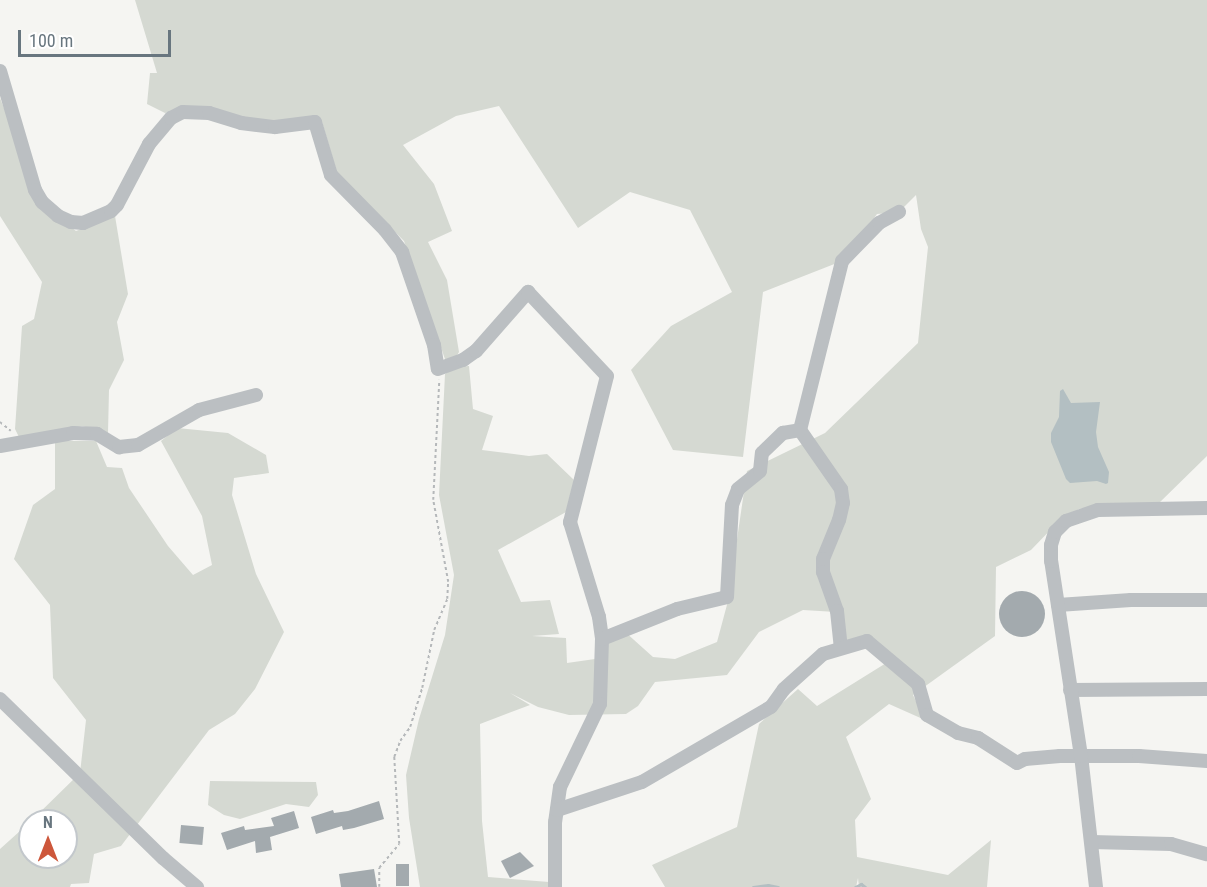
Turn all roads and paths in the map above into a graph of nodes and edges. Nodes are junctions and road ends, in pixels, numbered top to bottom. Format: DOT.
graph roads {
  1 [pos="0,71"];
  2 [pos="899,212"];
  3 [pos="438,369"];
  4 [pos="256,395"];
  5 [pos="800,430"];
  6 [pos="0,446"];
  7 [pos="1207,508"];
  8 [pos="1207,600"];
  9 [pos="1058,605"];
  10 [pos="602,639"];
  11 [pos="842,647"];
  12 [pos="1207,689"];
  13 [pos="1070,690"];
  14 [pos="0,699"];
  15 [pos="1081,756"];
  16 [pos="1207,761"];
  17 [pos="557,810"];
  18 [pos="1092,842"];
  19 [pos="1207,854"];
  20 [pos="196,887"];
  21 [pos="379,887"];
  22 [pos="555,887"];
  23 [pos="1096,887"];
  1 -- 3 [label="street"];
  2 -- 5 [label="street"];
  3 -- 10 [label="street"];
  3 -- 21 [label="path"];
  4 -- 6 [label="street"];
  5 -- 10 [label="street"];
  5 -- 11 [label="street"];
  7 -- 9 [label="street"];
  8 -- 9 [label="street"];
  9 -- 13 [label="street"];
  10 -- 17 [label="street"];
  11 -- 15 [label="street"];
  11 -- 17 [label="street"];
  12 -- 13 [label="street"];
  13 -- 15 [label="street"];
  14 -- 20 [label="street"];
  15 -- 16 [label="street"];
  15 -- 18 [label="street"];
  17 -- 22 [label="street"];
  18 -- 19 [label="street"];
  18 -- 23 [label="street"];
}
